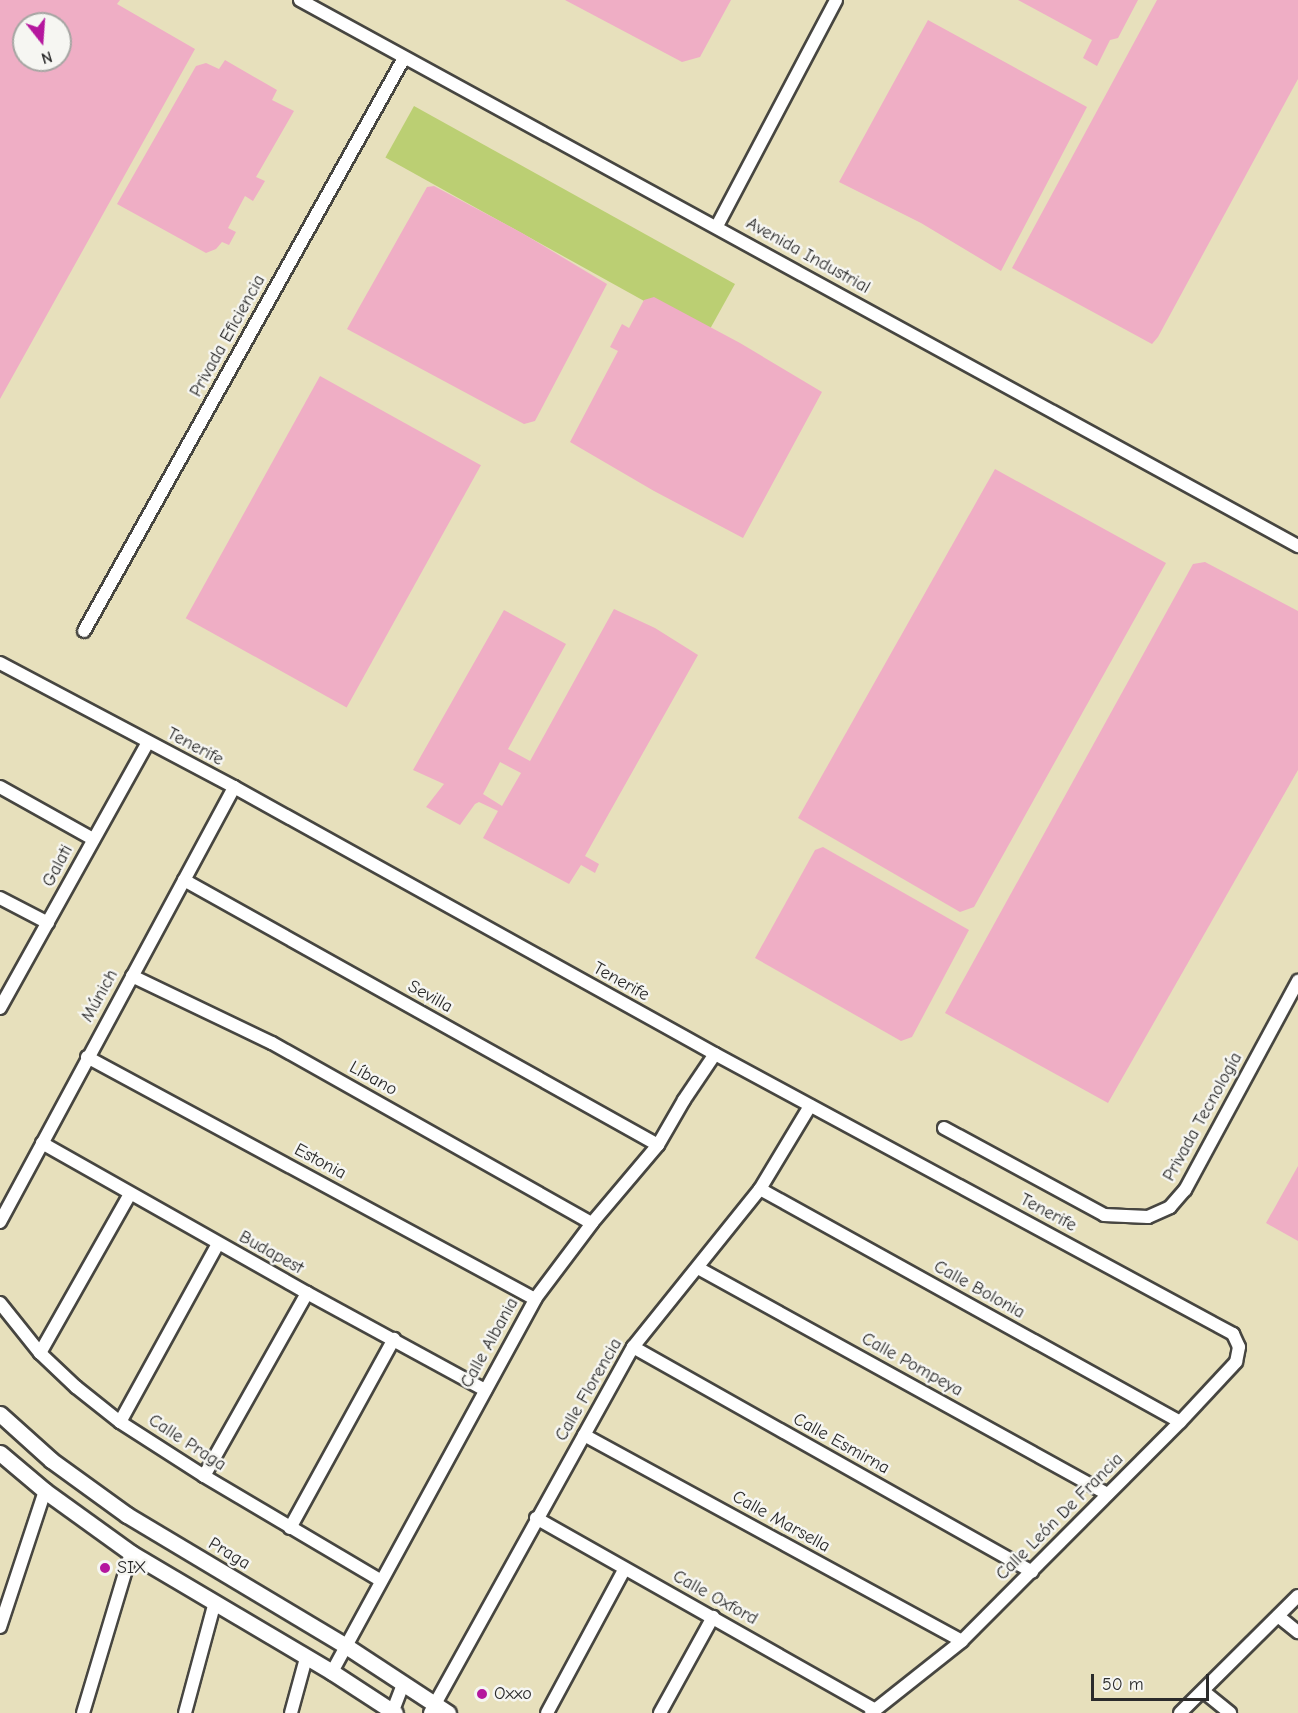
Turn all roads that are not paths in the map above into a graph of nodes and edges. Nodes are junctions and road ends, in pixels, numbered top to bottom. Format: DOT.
graph roads {
  1 [pos="300,0"];
  2 [pos="836,0"];
  3 [pos="404,58"];
  4 [pos="717,226"];
  5 [pos="1298,546"];
  6 [pos="84,631"];
  7 [pos="0,663"];
  8 [pos="148,742"];
  9 [pos="0,787"];
  10 [pos="234,787"];
  11 [pos="93,839"];
  12 [pos="184,880"];
  13 [pos="0,898"];
  14 [pos="48,923"];
  15 [pos="132,976"];
  16 [pos="1298,981"];
  17 [pos="0,1008"];
  18 [pos="715,1054"];
  19 [pos="87,1057"];
  20 [pos="810,1106"];
  21 [pos="945,1128"];
  22 [pos="42,1143"];
  23 [pos="658,1145"];
  24 [pos="760,1189"];
  25 [pos="130,1194"];
  26 [pos="0,1222"];
  27 [pos="592,1223"];
  28 [pos="218,1244"];
  29 [pos="698,1268"];
  30 [pos="307,1293"];
  31 [pos="535,1299"];
  32 [pos="0,1303"];
  33 [pos="1227,1329"];
  34 [pos="394,1339"];
  35 [pos="633,1347"];
  36 [pos="40,1353"];
  37 [pos="485,1390"];
  38 [pos="0,1414"];
  39 [pos="120,1422"];
  40 [pos="1180,1422"];
  41 [pos="584,1435"];
  42 [pos="0,1453"];
  43 [pos="204,1476"];
  44 [pos="45,1491"];
  45 [pos="1108,1494"];
  46 [pos="536,1518"];
  47 [pos="290,1528"];
  48 [pos="131,1553"];
  49 [pos="624,1570"];
  50 [pos="1032,1572"];
  51 [pos="380,1580"];
  52 [pos="1298,1596"];
  53 [pos="215,1602"];
  54 [pos="2,1608"];
  55 [pos="1278,1616"];
  56 [pos="712,1617"];
  57 [pos="0,1627"];
  58 [pos="1298,1632"];
  59 [pos="962,1641"];
  60 [pos="346,1646"];
  61 [pos="306,1658"];
  62 [pos="332,1672"];
  63 [pos="403,1684"];
  64 [pos="1203,1691"];
  65 [pos="432,1708"];
  66 [pos="874,1712"];
  67 [pos="83,1713"];
  68 [pos="184,1713"];
  69 [pos="291,1713"];
  70 [pos="393,1713"];
  71 [pos="448,1713"];
  72 [pos="547,1713"];
  73 [pos="660,1713"];
  74 [pos="1180,1713"];
  75 [pos="1230,1713"];
  1 -- 3 [label="street, Avenida Industrial"];
  2 -- 4 [label="street"];
  3 -- 4 [label="street, Avenida Industrial"];
  3 -- 6 [label="street, Privada Eficiencia"];
  4 -- 5 [label="street, Avenida Industrial"];
  7 -- 8 [label="street, Tenerife"];
  8 -- 10 [label="street, Tenerife"];
  8 -- 11 [label="street, Galati"];
  9 -- 11 [label="street"];
  10 -- 12 [label="street, Múnich"];
  10 -- 18 [label="street, Tenerife"];
  11 -- 14 [label="street, Galati"];
  12 -- 15 [label="street, Múnich"];
  12 -- 23 [label="street, Sevilla"];
  13 -- 14 [label="street"];
  14 -- 17 [label="street, Galati"];
  15 -- 19 [label="street, Múnich"];
  15 -- 27 [label="street, Líbano"];
  16 -- 21 [label="street, Privada Tecnología"];
  18 -- 20 [label="street, Tenerife"];
  18 -- 23 [label="street, Calle Albania"];
  19 -- 22 [label="street, Múnich"];
  19 -- 31 [label="street, Estonia"];
  20 -- 24 [label="street, Calle Florencia"];
  20 -- 33 [label="street, Tenerife"];
  22 -- 25 [label="street, Budapest"];
  22 -- 26 [label="street, Múnich"];
  23 -- 27 [label="street, Calle Albania"];
  24 -- 29 [label="street, Calle Florencia"];
  24 -- 40 [label="street, Calle Bolonia"];
  25 -- 28 [label="street, Budapest"];
  25 -- 36 [label="street"];
  27 -- 31 [label="street, Calle Albania"];
  28 -- 30 [label="street, Budapest"];
  28 -- 39 [label="street"];
  29 -- 35 [label="street, Calle Florencia"];
  29 -- 45 [label="street, Calle Pompeya"];
  30 -- 34 [label="street, Budapest"];
  30 -- 43 [label="street"];
  31 -- 37 [label="street, Calle Albania"];
  32 -- 36 [label="street, Calle Praga"];
  33 -- 40 [label="street, Calle León De Francia"];
  34 -- 37 [label="street, Budapest"];
  34 -- 47 [label="street"];
  35 -- 41 [label="street, Calle Florencia"];
  35 -- 50 [label="street, Calle Esmirna"];
  36 -- 39 [label="street, Calle Praga"];
  37 -- 51 [label="street, Calle Albania"];
  38 -- 60 [label="street, Praga"];
  39 -- 43 [label="street, Calle Praga"];
  40 -- 45 [label="street, Calle León De Francia"];
  41 -- 46 [label="street, Calle Florencia"];
  41 -- 59 [label="street, Calle Marsella"];
  42 -- 44 [label="street"];
  43 -- 47 [label="street, Calle Praga"];
  44 -- 48 [label="street"];
  44 -- 54 [label="street"];
  45 -- 50 [label="street, Calle León De Francia"];
  46 -- 49 [label="street, Calle Oxford"];
  46 -- 65 [label="street, Calle Florencia"];
  47 -- 51 [label="street, Calle Praga"];
  48 -- 53 [label="street"];
  48 -- 67 [label="street"];
  49 -- 56 [label="street, Calle Oxford"];
  49 -- 72 [label="street"];
  50 -- 59 [label="street, Calle León De Francia"];
  51 -- 60 [label="street, Calle Albania"];
  52 -- 55 [label="street"];
  53 -- 61 [label="street"];
  53 -- 68 [label="street"];
  54 -- 57 [label="street"];
  55 -- 58 [label="street"];
  55 -- 64 [label="street"];
  56 -- 66 [label="street, Calle Oxford"];
  56 -- 73 [label="street"];
  59 -- 66 [label="street, Calle León De Francia"];
  60 -- 62 [label="street, Calle Albania"];
  60 -- 63 [label="street, Praga"];
  61 -- 62 [label="street"];
  61 -- 69 [label="street"];
  62 -- 70 [label="street"];
  63 -- 65 [label="street, Praga"];
  63 -- 70 [label="street"];
  64 -- 74 [label="street"];
  64 -- 75 [label="street"];
  65 -- 71 [label="street, Praga"];
}
